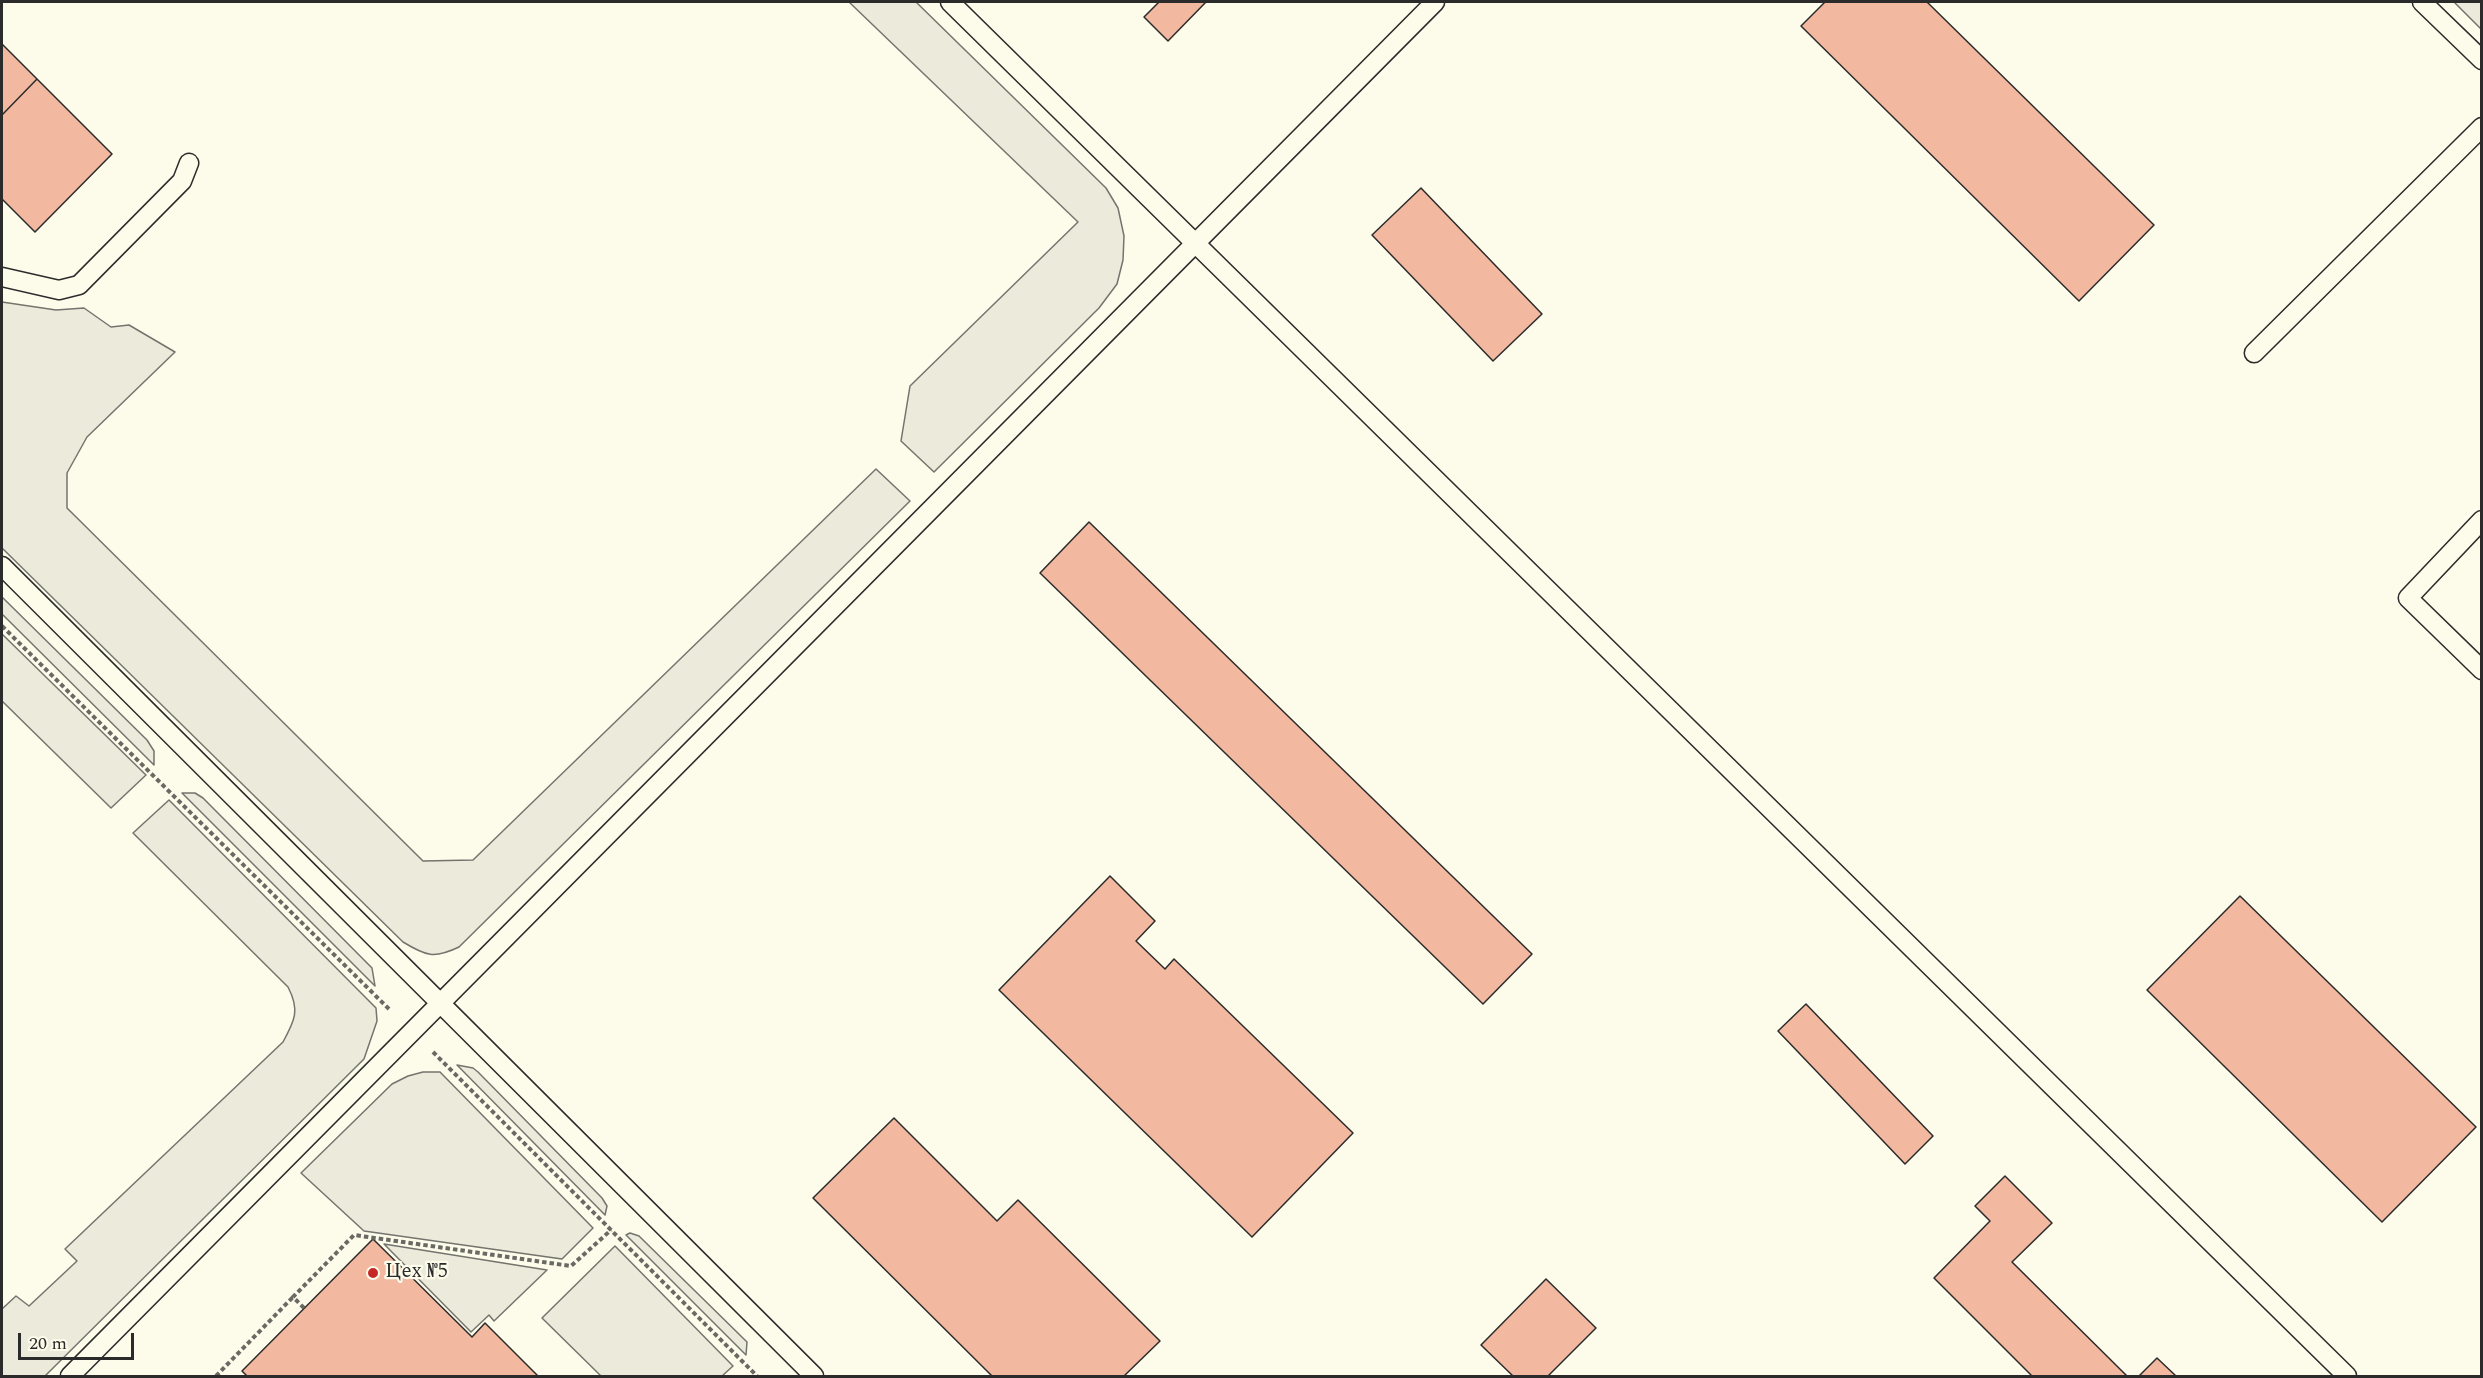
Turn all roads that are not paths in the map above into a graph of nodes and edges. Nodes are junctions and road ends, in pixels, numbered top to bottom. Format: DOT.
graph roads {
  1 [pos="950,2"];
  2 [pos="1435,2"];
  3 [pos="2422,2"];
  4 [pos="2481,60"];
  5 [pos="2481,127"];
  6 [pos="189,163"];
  7 [pos="1195,243"];
  8 [pos="2,277"];
  9 [pos="2254,353"];
  10 [pos="2481,520"];
  11 [pos="2,566"];
  12 [pos="2481,670"];
  13 [pos="440,1005"];
  14 [pos="70,1377"];
  15 [pos="814,1377"];
  16 [pos="2347,1377"];
  1 -- 7 [label="lane"];
  2 -- 7 [label="lane"];
  3 -- 4 [label="lane"];
  5 -- 9 [label="lane"];
  6 -- 8 [label="lane"];
  7 -- 13 [label="lane"];
  7 -- 16 [label="lane"];
  10 -- 12 [label="lane"];
  11 -- 13 [label="lane"];
  13 -- 14 [label="lane"];
  13 -- 15 [label="lane"];
}
